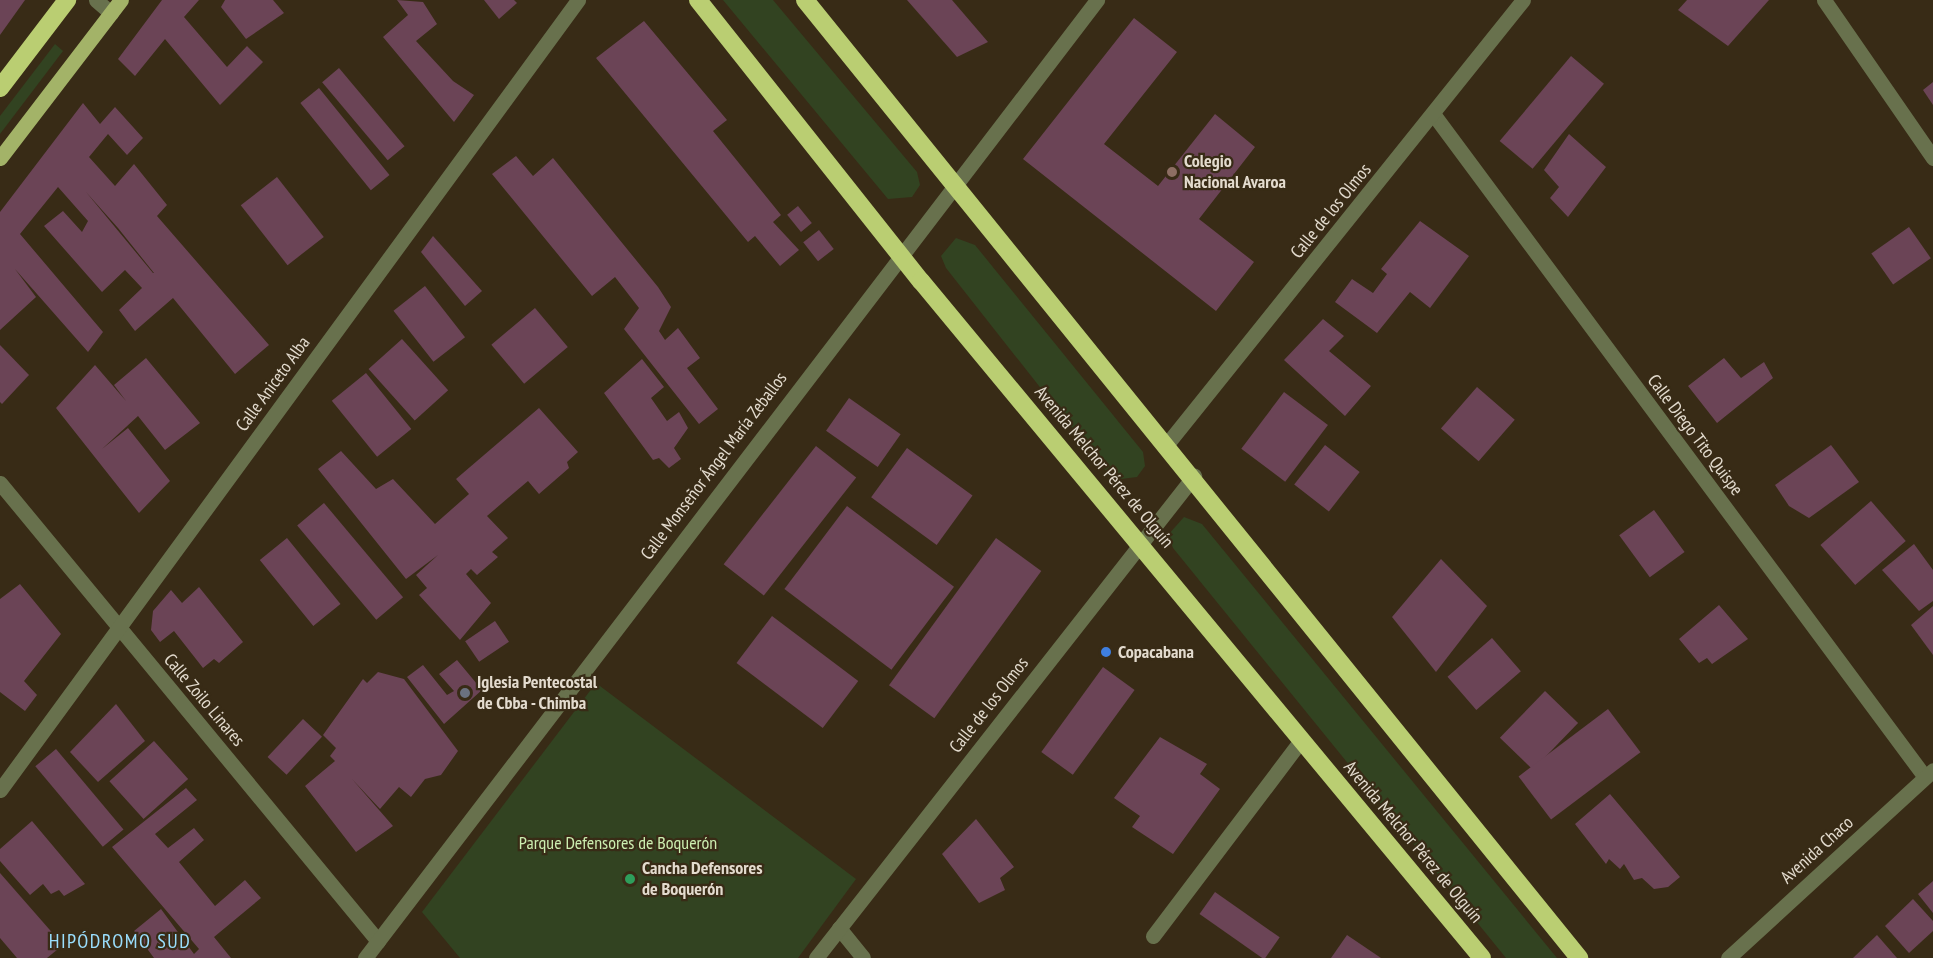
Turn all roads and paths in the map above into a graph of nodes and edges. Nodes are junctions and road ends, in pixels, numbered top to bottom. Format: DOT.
graph roads {
  1 [pos="67,0"];
  2 [pos="96,0"];
  3 [pos="121,0"];
  4 [pos="578,0"];
  5 [pos="698,0"];
  6 [pos="805,0"];
  7 [pos="1097,0"];
  8 [pos="1524,0"];
  9 [pos="1824,0"];
  10 [pos="111,13"];
  11 [pos="0,88"];
  12 [pos="1434,115"];
  13 [pos="0,158"];
  14 [pos="1933,158"];
  15 [pos="953,185"];
  16 [pos="900,254"];
  17 [pos="1167,444"];
  18 [pos="1194,476"];
  19 [pos="0,483"];
  20 [pos="1141,543"];
  21 [pos="119,628"];
  22 [pos="1301,740"];
  23 [pos="1929,774"];
  24 [pos="0,790"];
  25 [pos="839,928"];
  26 [pos="1153,936"];
  27 [pos="378,941"];
  28 [pos="365,958"];
  29 [pos="816,958"];
  30 [pos="863,958"];
  31 [pos="1482,958"];
  32 [pos="1579,958"];
  33 [pos="1728,958"];
  1 -- 11 [label="highway"];
  2 -- 10 [label="street"];
  3 -- 10 [label="main road"];
  4 -- 21 [label="street, Calle Aniceto Alba"];
  5 -- 16 [label="highway, Avenida Melchor Pérez de Olguín"];
  6 -- 15 [label="highway"];
  7 -- 15 [label="street, Calle Monseñor Ángel María Zeballos"];
  8 -- 12 [label="street, Calle de los Olmos"];
  9 -- 14 [label="street"];
  10 -- 13 [label="main road"];
  12 -- 17 [label="street, Calle de los Olmos"];
  12 -- 23 [label="street, Calle Diego Tito Quispe"];
  15 -- 16 [label="street, Calle Monseñor Ángel María Zeballos"];
  15 -- 17 [label="highway"];
  16 -- 20 [label="highway, Avenida Melchor Pérez de Olguín"];
  16 -- 27 [label="street, Calle Monseñor Ángel María Zeballos"];
  17 -- 18 [label="highway"];
  18 -- 20 [label="street, Calle de los Olmos"];
  18 -- 32 [label="highway"];
  19 -- 21 [label="street, Calle Zoilo Linares"];
  20 -- 22 [label="highway, Avenida Melchor Pérez de Olguín"];
  20 -- 25 [label="street, Calle de los Olmos"];
  21 -- 24 [label="street, Calle Aniceto Alba"];
  21 -- 27 [label="street, Calle Zoilo Linares"];
  22 -- 26 [label="street"];
  22 -- 31 [label="highway, Avenida Melchor Pérez de Olguín"];
  23 -- 33 [label="street, Avenida Chaco"];
  25 -- 29 [label="street, Calle de los Olmos"];
  25 -- 30 [label="street"];
  27 -- 28 [label="street, Calle Monseñor Ángel María Zeballos"];
}
